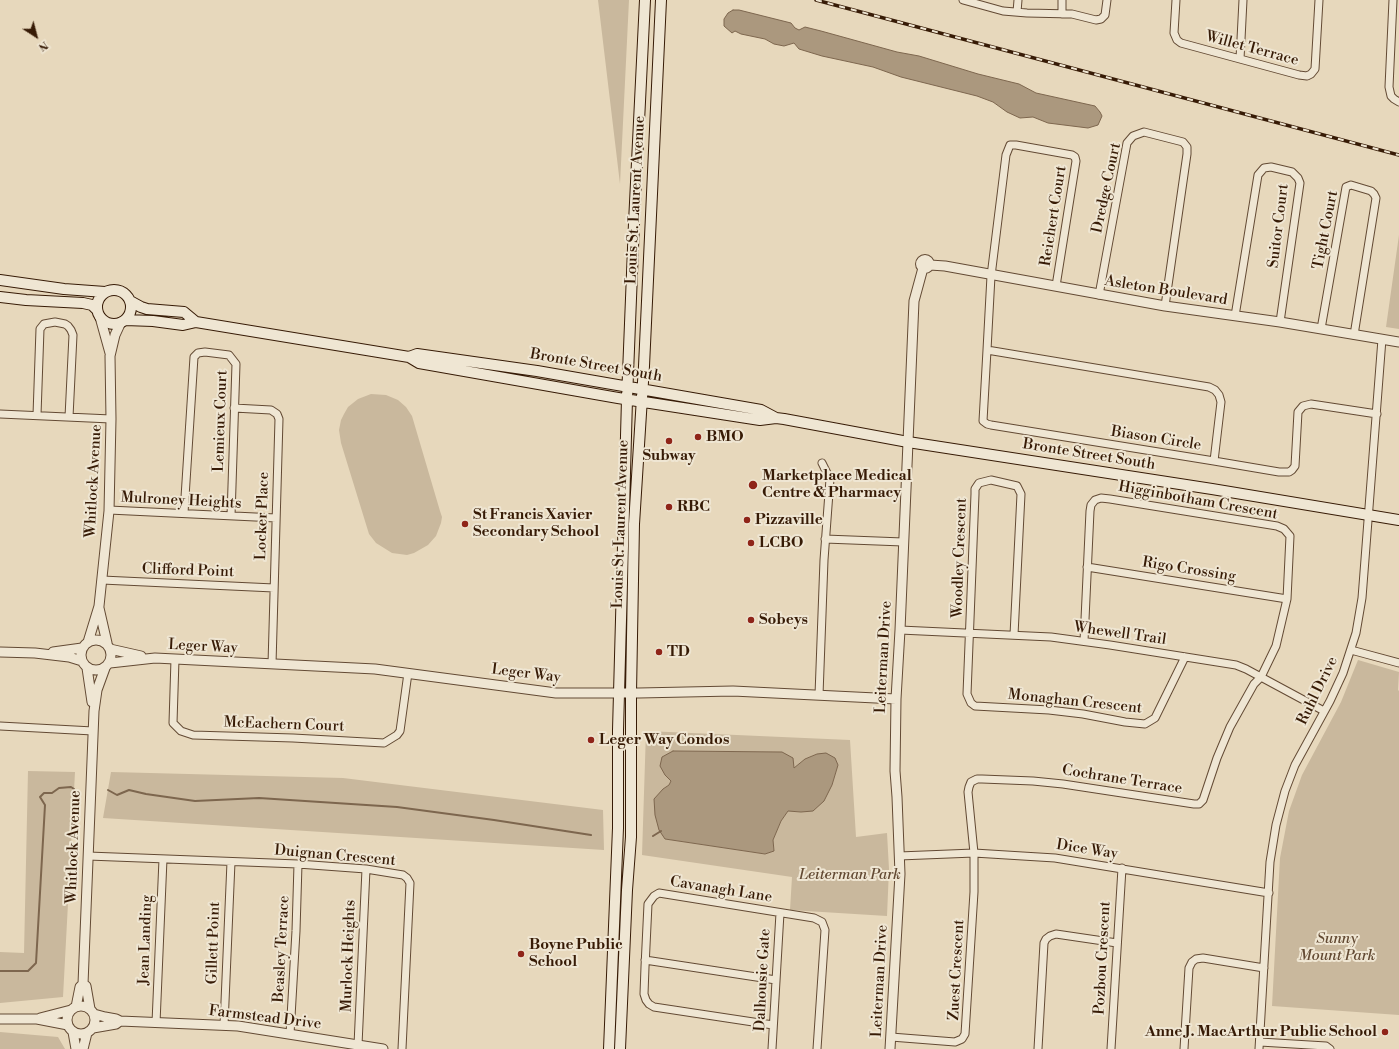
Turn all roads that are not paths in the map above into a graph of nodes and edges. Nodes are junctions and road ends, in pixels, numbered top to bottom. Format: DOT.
graph roads {
  1 [pos="645,0"];
  2 [pos="662,0"];
  3 [pos="963,0"];
  4 [pos="1018,0"];
  5 [pos="1062,0"];
  6 [pos="1107,0"];
  7 [pos="1176,0"];
  8 [pos="1243,0"];
  9 [pos="1319,0"];
  10 [pos="1394,0"];
  11 [pos="1017,12"];
  12 [pos="1062,14"];
  13 [pos="1240,59"];
  14 [pos="1399,102"];
  15 [pos="926,266"];
  16 [pos="991,276"];
  17 [pos="0,280"];
  18 [pos="1056,286"];
  19 [pos="105,292"];
  20 [pos="1099,295"];
  21 [pos="0,297"];
  22 [pos="130,300"];
  23 [pos="1165,306"];
  24 [pos="98,313"];
  25 [pos="1235,316"];
  26 [pos="123,321"];
  27 [pos="196,322"];
  28 [pos="1280,322"];
  29 [pos="1321,329"];
  30 [pos="1354,335"];
  31 [pos="1382,339"];
  32 [pos="1399,342"];
  33 [pos="987,350"];
  34 [pos="110,356"];
  35 [pos="409,357"];
  36 [pos="628,386"];
  37 [pos="642,388"];
  38 [pos="627,399"];
  39 [pos="642,401"];
  40 [pos="234,408"];
  41 [pos="0,414"];
  42 [pos="1376,414"];
  43 [pos="37,415"];
  44 [pos="69,417"];
  45 [pos="776,418"];
  46 [pos="111,419"];
  47 [pos="908,442"];
  48 [pos="1214,461"];
  49 [pos="822,463"];
  50 [pos="109,510"];
  51 [pos="184,513"];
  52 [pos="1368,514"];
  53 [pos="230,516"];
  54 [pos="276,518"];
  55 [pos="1399,520"];
  56 [pos="826,539"];
  57 [pos="903,542"];
  58 [pos="1087,567"];
  59 [pos="102,580"];
  60 [pos="274,588"];
  61 [pos="1286,599"];
  62 [pos="99,606"];
  63 [pos="900,630"];
  64 [pos="970,633"];
  65 [pos="1014,635"];
  66 [pos="1084,641"];
  67 [pos="85,645"];
  68 [pos="108,646"];
  69 [pos="1351,650"];
  70 [pos="0,652"];
  71 [pos="35,653"];
  72 [pos="1185,656"];
  73 [pos="155,658"];
  74 [pos="174,659"];
  75 [pos="85,664"];
  76 [pos="272,664"];
  77 [pos="1399,664"];
  78 [pos="108,665"];
  79 [pos="408,673"];
  80 [pos="1261,677"];
  81 [pos="619,693"];
  82 [pos="631,693"];
  83 [pos="819,694"];
  84 [pos="896,699"];
  85 [pos="94,711"];
  86 [pos="1324,711"];
  87 [pos="0,726"];
  88 [pos="93,731"];
  89 [pos="974,853"];
  90 [pos="88,856"];
  91 [pos="899,856"];
  92 [pos="163,859"];
  93 [pos="230,862"];
  94 [pos="298,864"];
  95 [pos="1122,868"];
  96 [pos="366,869"];
  97 [pos="1268,893"];
  98 [pos="780,913"];
  99 [pos="1117,943"];
  100 [pos="645,960"];
  101 [pos="1264,968"];
  102 [pos="776,980"];
  103 [pos="83,984"];
  104 [pos="74,1009"];
  105 [pos="92,1011"];
  106 [pos="0,1019"];
  107 [pos="37,1019"];
  108 [pos="120,1022"];
  109 [pos="156,1022"];
  110 [pos="224,1025"];
  111 [pos="773,1025"];
  112 [pos="70,1028"];
  113 [pos="90,1031"];
  114 [pos="290,1034"];
  115 [pos="891,1037"];
  116 [pos="358,1045"];
  117 [pos="1260,1046"];
  118 [pos="76,1049"];
  119 [pos="83,1049"];
  120 [pos="383,1049"];
  121 [pos="402,1049"];
  122 [pos="609,1049"];
  123 [pos="620,1049"];
  124 [pos="772,1049"];
  125 [pos="817,1049"];
  126 [pos="890,1049"];
  127 [pos="1038,1049"];
  128 [pos="1111,1049"];
  129 [pos="1184,1049"];
  130 [pos="1330,1049"];
  1 -- 36 [label="main road, Louis St. Laurent Avenue"];
  2 -- 37 [label="main road, Louis St. Laurent Avenue"];
  3 -- 11 [label="street"];
  4 -- 11 [label="street"];
  5 -- 12 [label="street"];
  6 -- 12 [label="street"];
  7 -- 13 [label="street, Willet Terrace"];
  8 -- 13 [label="street"];
  9 -- 13 [label="street, Willet Terrace"];
  10 -- 14 [label="street"];
  11 -- 12 [label="street"];
  15 -- 16 [label="street, Asleton Boulevard"];
  15 -- 47 [label="street, Leiterman Drive"];
  16 -- 18 [label="street, Asleton Boulevard"];
  16 -- 18 [label="street, Reichert Court"];
  16 -- 33 [label="street, Biason Circle"];
  17 -- 19 [label="main road"];
  18 -- 20 [label="street, Asleton Boulevard"];
  19 -- 22 [label="main road"];
  19 -- 24 [label="main road"];
  20 -- 23 [label="street, Asleton Boulevard"];
  20 -- 23 [label="street, Dredge Court"];
  21 -- 24 [label="main road"];
  22 -- 26 [label="main road"];
  22 -- 27 [label="main road, Bronte Street South"];
  23 -- 25 [label="street, Asleton Boulevard"];
  24 -- 26 [label="main road"];
  24 -- 34 [label="street, Whitlock Avenue"];
  25 -- 28 [label="street, Asleton Boulevard"];
  25 -- 28 [label="street, Suitor Court"];
  26 -- 27 [label="main road, Bronte Street South"];
  26 -- 34 [label="street, Whitlock Avenue"];
  27 -- 35 [label="main road, Bronte Street South"];
  28 -- 29 [label="street, Asleton Boulevard"];
  29 -- 30 [label="street, Asleton Boulevard"];
  29 -- 30 [label="street, Tight Court"];
  30 -- 31 [label="street, Asleton Boulevard"];
  31 -- 32 [label="street, Asleton Boulevard"];
  31 -- 42 [label="street, Ruhl Drive"];
  33 -- 48 [label="street, Biason Circle"];
  33 -- 48 [label="street, Biason Circle"];
  34 -- 46 [label="street, Whitlock Avenue"];
  35 -- 36 [label="main road, Bronte Street South"];
  35 -- 38 [label="main road, Bronte Street South"];
  36 -- 37 [label="main road, Bronte Street South"];
  36 -- 38 [label="main road, Louis St. Laurent Avenue"];
  37 -- 39 [label="main road, Louis St. Laurent Avenue"];
  37 -- 45 [label="main road, Bronte Street South"];
  38 -- 39 [label="main road, Bronte Street South"];
  38 -- 81 [label="main road, Louis St. Laurent Avenue"];
  39 -- 45 [label="main road, Bronte Street South"];
  39 -- 82 [label="main road, Louis St. Laurent Avenue"];
  40 -- 51 [label="street, Lemieux Court"];
  40 -- 53 [label="street, Lemieux Court"];
  40 -- 54 [label="street, Locker Place"];
  41 -- 43 [label="street"];
  42 -- 48 [label="street"];
  42 -- 52 [label="street, Ruhl Drive"];
  43 -- 44 [label="street"];
  43 -- 44 [label="street"];
  44 -- 46 [label="street"];
  45 -- 47 [label="main road, Bronte Street South"];
  46 -- 50 [label="street, Whitlock Avenue"];
  47 -- 52 [label="main road, Bronte Street South"];
  47 -- 57 [label="street, Leiterman Drive"];
  49 -- 56 [label="street"];
  50 -- 51 [label="street, Mulroney Heights"];
  50 -- 59 [label="street, Whitlock Avenue"];
  51 -- 53 [label="street, Mulroney Heights"];
  52 -- 55 [label="main road, Bronte Street South"];
  52 -- 69 [label="street, Ruhl Drive"];
  53 -- 54 [label="street, Mulroney Heights"];
  54 -- 60 [label="street, Locker Place"];
  56 -- 57 [label="street"];
  56 -- 83 [label="street"];
  57 -- 63 [label="street, Leiterman Drive"];
  58 -- 61 [label="street, Rigo Crossing"];
  58 -- 61 [label="street, Higginbotham Crescent"];
  58 -- 66 [label="street, Higginbotham Crescent"];
  59 -- 60 [label="street, Clifford Point"];
  59 -- 62 [label="street, Whitlock Avenue"];
  60 -- 76 [label="street, Locker Place"];
  61 -- 80 [label="street, Higginbotham Crescent"];
  62 -- 67 [label="street, Whitlock Avenue"];
  62 -- 68 [label="street, Whitlock Avenue"];
  63 -- 64 [label="street, Whewell Trail"];
  63 -- 84 [label="street, Leiterman Drive"];
  64 -- 65 [label="street, Whewell Trail"];
  64 -- 65 [label="street, Woodley Crescent"];
  64 -- 72 [label="street, Monaghan Crescent"];
  65 -- 66 [label="street, Whewell Trail"];
  66 -- 72 [label="street, Whewell Trail"];
  67 -- 68 [label="street"];
  67 -- 71 [label="street"];
  67 -- 75 [label="street"];
  68 -- 73 [label="street, Leger Way"];
  68 -- 78 [label="street"];
  69 -- 77 [label="street"];
  69 -- 86 [label="street, Ruhl Drive"];
  70 -- 71 [label="street"];
  71 -- 75 [label="street"];
  72 -- 80 [label="street, Whewell Trail"];
  73 -- 74 [label="street, Leger Way"];
  73 -- 78 [label="street, Leger Way"];
  74 -- 76 [label="street, Leger Way"];
  74 -- 79 [label="street, McEachern Court"];
  75 -- 78 [label="street"];
  75 -- 85 [label="street, Whitlock Avenue"];
  76 -- 79 [label="street, Leger Way"];
  78 -- 85 [label="street, Whitlock Avenue"];
  79 -- 81 [label="street, Leger Way"];
  80 -- 86 [label="street, Whewell Trail"];
  80 -- 89 [label="street, Cochrane Terrace"];
  81 -- 82 [label="street, Leger Way"];
  81 -- 122 [label="main road, Louis St. Laurent Avenue"];
  82 -- 83 [label="street, Leger Way"];
  82 -- 123 [label="main road, Louis St. Laurent Avenue"];
  83 -- 84 [label="street, Leger Way"];
  84 -- 91 [label="street, Leiterman Drive"];
  85 -- 88 [label="street, Whitlock Avenue"];
  86 -- 97 [label="street, Ruhl Drive"];
  87 -- 88 [label="street"];
  88 -- 90 [label="street, Whitlock Avenue"];
  89 -- 91 [label="street, Dice Way"];
  89 -- 95 [label="street, Dice Way"];
  89 -- 115 [label="street, Zuest Crescent"];
  90 -- 92 [label="street, Duignan Crescent"];
  90 -- 103 [label="street, Whitlock Avenue"];
  91 -- 115 [label="street, Leiterman Drive"];
  92 -- 93 [label="street, Duignan Crescent"];
  92 -- 109 [label="street, Jean Landing"];
  93 -- 94 [label="street, Duignan Crescent"];
  93 -- 110 [label="street, Gillett Point"];
  94 -- 96 [label="street, Duignan Crescent"];
  94 -- 114 [label="street, Beasley Terrace"];
  95 -- 97 [label="street, Dice Way"];
  95 -- 99 [label="street, Pozbou Crescent"];
  96 -- 116 [label="street, Murlock Heights"];
  96 -- 121 [label="street, Duignan Crescent"];
  97 -- 101 [label="street, Ruhl Drive"];
  98 -- 100 [label="street, Cavanagh Lane"];
  98 -- 102 [label="street, Dalhousie Gate"];
  98 -- 125 [label="street, Cavanagh Lane"];
  99 -- 127 [label="street"];
  99 -- 128 [label="street, Pozbou Crescent"];
  100 -- 102 [label="street"];
  100 -- 111 [label="street, Cavanagh Lane"];
  101 -- 117 [label="street, Ruhl Drive"];
  101 -- 129 [label="street"];
  102 -- 111 [label="street, Dalhousie Gate"];
  103 -- 104 [label="street, Whitlock Avenue"];
  103 -- 105 [label="street, Whitlock Avenue"];
  104 -- 105 [label="street"];
  104 -- 107 [label="street"];
  104 -- 112 [label="street"];
  105 -- 108 [label="street, Farmstead Drive"];
  105 -- 113 [label="street"];
  106 -- 107 [label="street"];
  107 -- 112 [label="street"];
  108 -- 109 [label="street, Farmstead Drive"];
  108 -- 113 [label="street, Farmstead Drive"];
  109 -- 110 [label="street, Farmstead Drive"];
  110 -- 114 [label="street, Farmstead Drive"];
  111 -- 124 [label="street, Dalhousie Gate"];
  112 -- 113 [label="street"];
  112 -- 118 [label="street"];
  113 -- 119 [label="street"];
  114 -- 116 [label="street, Farmstead Drive"];
  115 -- 126 [label="street, Leiterman Drive"];
  116 -- 120 [label="street, Farmstead Drive"];
  117 -- 130 [label="street"];
}
